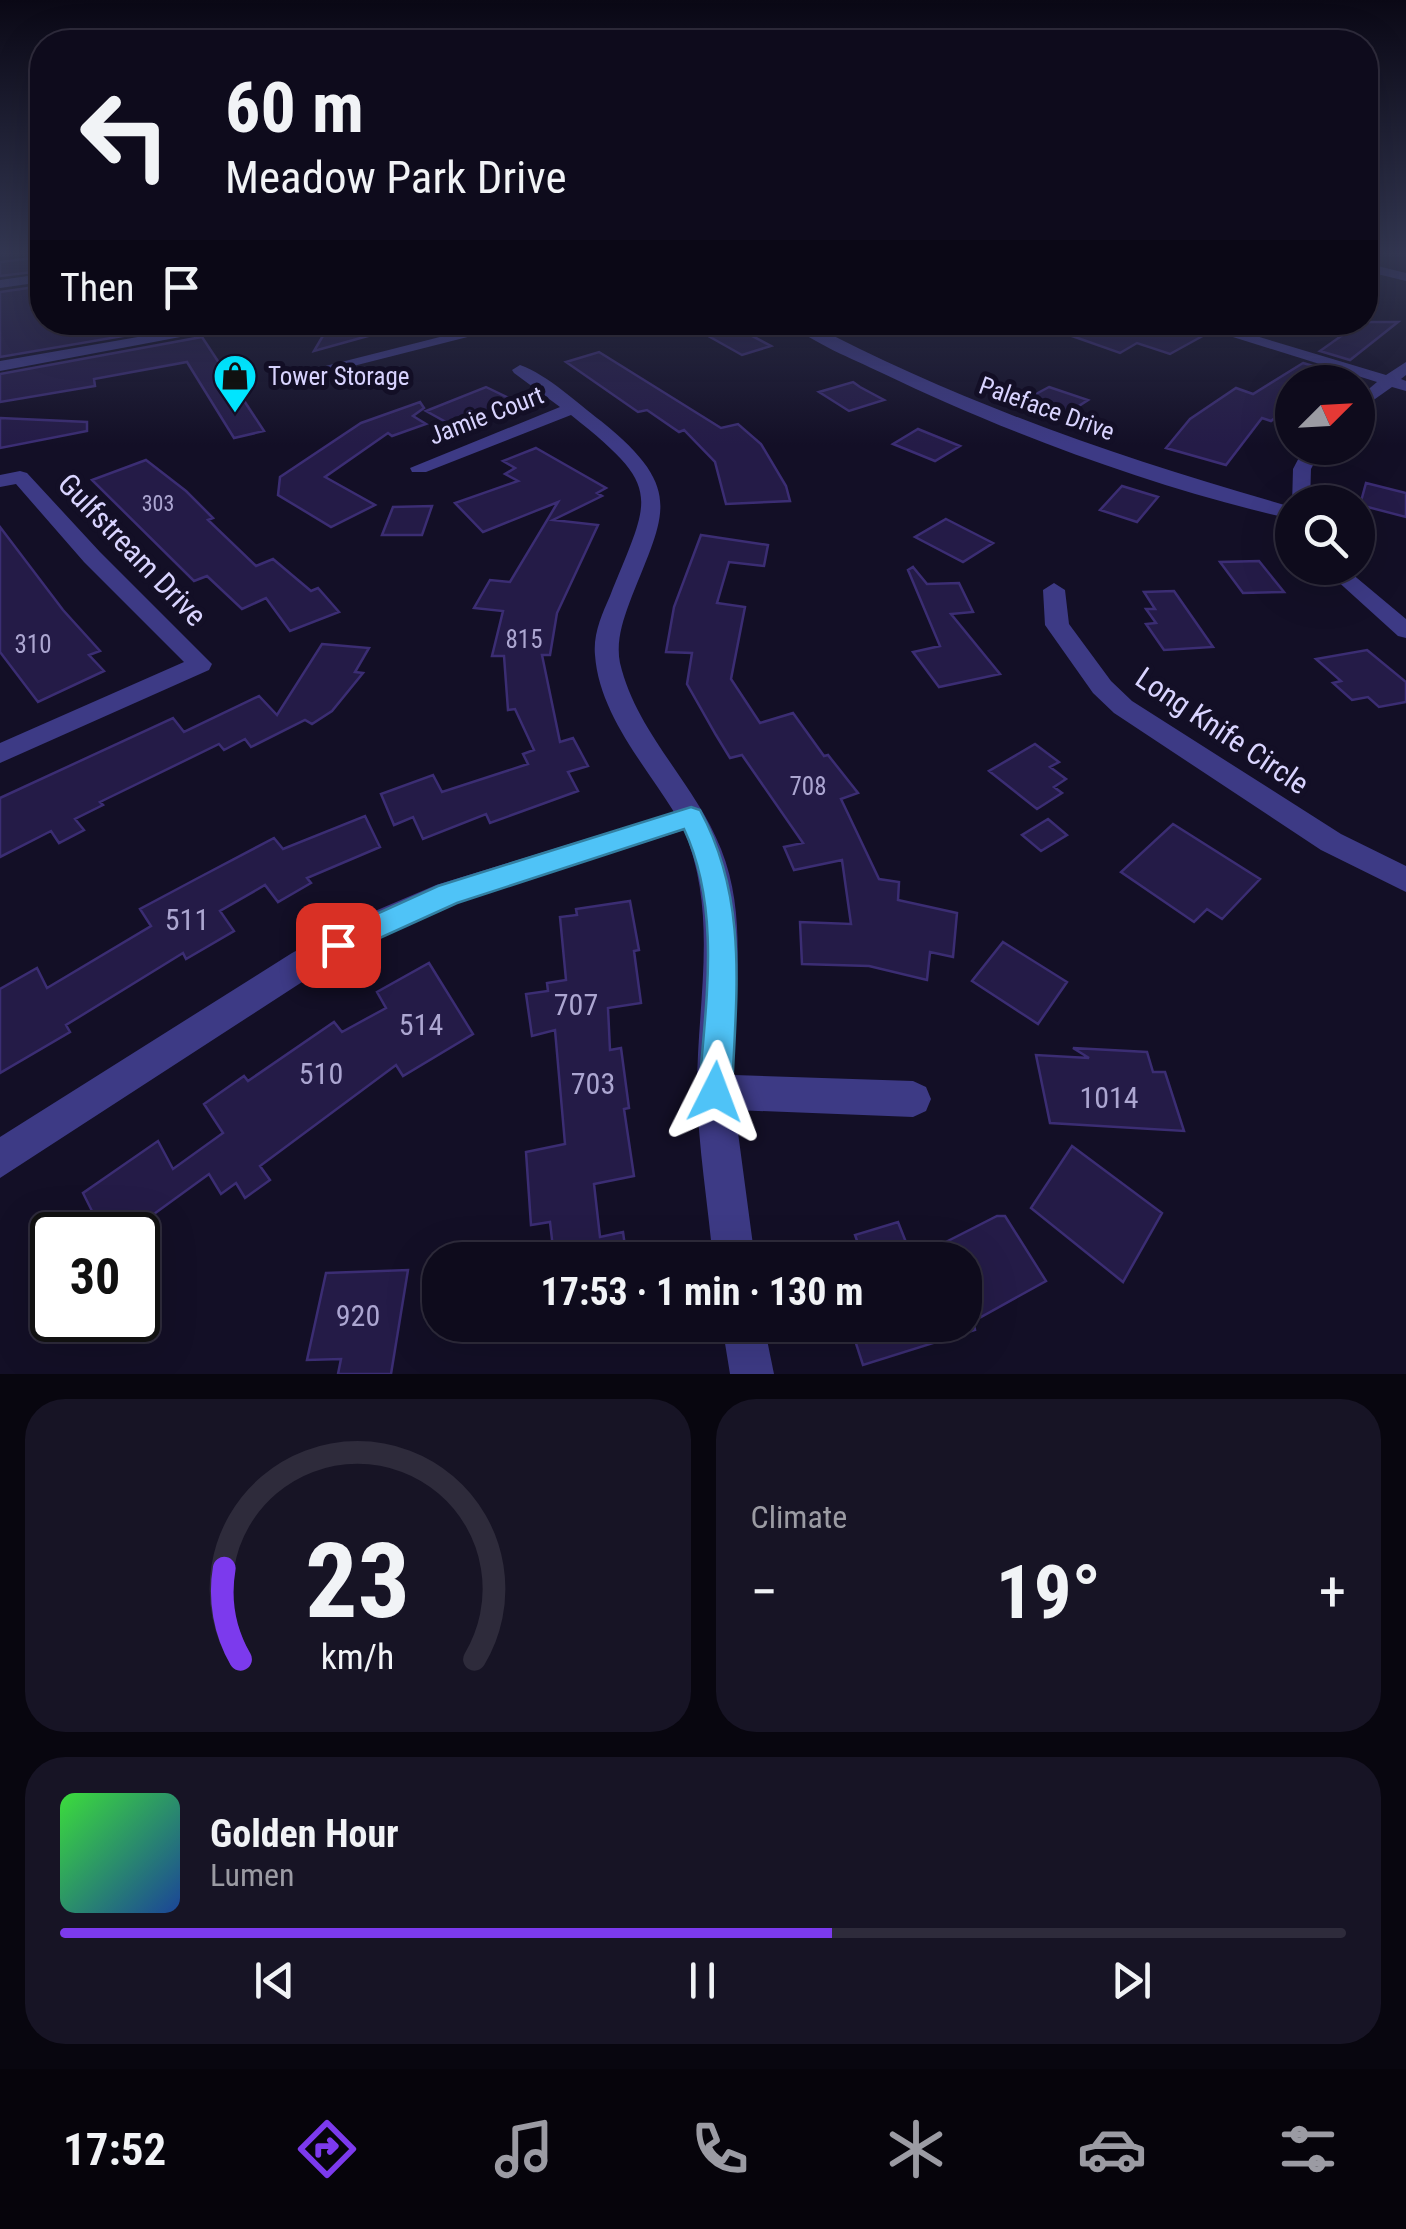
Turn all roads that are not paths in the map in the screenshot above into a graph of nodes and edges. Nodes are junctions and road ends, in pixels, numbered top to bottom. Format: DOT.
graph roads {
  1 [pos="179,335"];
  2 [pos="466,335"];
  3 [pos="821,335"];
  4 [pos="1235,335"];
  5 [pos="0,366"];
  6 [pos="1406,367"];
  7 [pos="520,370"];
  8 [pos="302,374"];
  9 [pos="1388,381"];
  10 [pos="1406,386"];
  11 [pos="1375,392"];
  12 [pos="571,409"];
  13 [pos="418,468"];
  14 [pos="10,479"];
  15 [pos="1275,508"];
  16 [pos="1353,585"];
  17 [pos="1054,590"];
  18 [pos="1406,631"];
  19 [pos="0,754"];
  20 [pos="691,817"];
  21 [pos="1406,880"];
  22 [pos="715,1092"];
  23 [pos="913,1099"];
  24 [pos="0,1160"];
  25 [pos="732,1242"];
  26 [pos="746,1342"];
  27 [pos="752,1374"];
  1 -- 5 [label="street"];
  2 -- 8 [label="street"];
  3 -- 15 [label="street, Paleface Drive"];
  4 -- 9 [label="street"];
  6 -- 9 [label="street"];
  7 -- 12 [label="street"];
  9 -- 10 [label="street"];
  9 -- 11 [label="street"];
  12 -- 13 [label="street, Jamie Court"];
  12 -- 20 [label="street"];
  14 -- 19 [label="street, Gulfstream Drive"];
  16 -- 18 [label="street"];
  17 -- 21 [label="street, Long Knife Circle"];
  20 -- 22 [label="street"];
  20 -- 24 [label="street"];
  22 -- 23 [label="street"];
  22 -- 25 [label="street"];
  26 -- 27 [label="street"];
}
